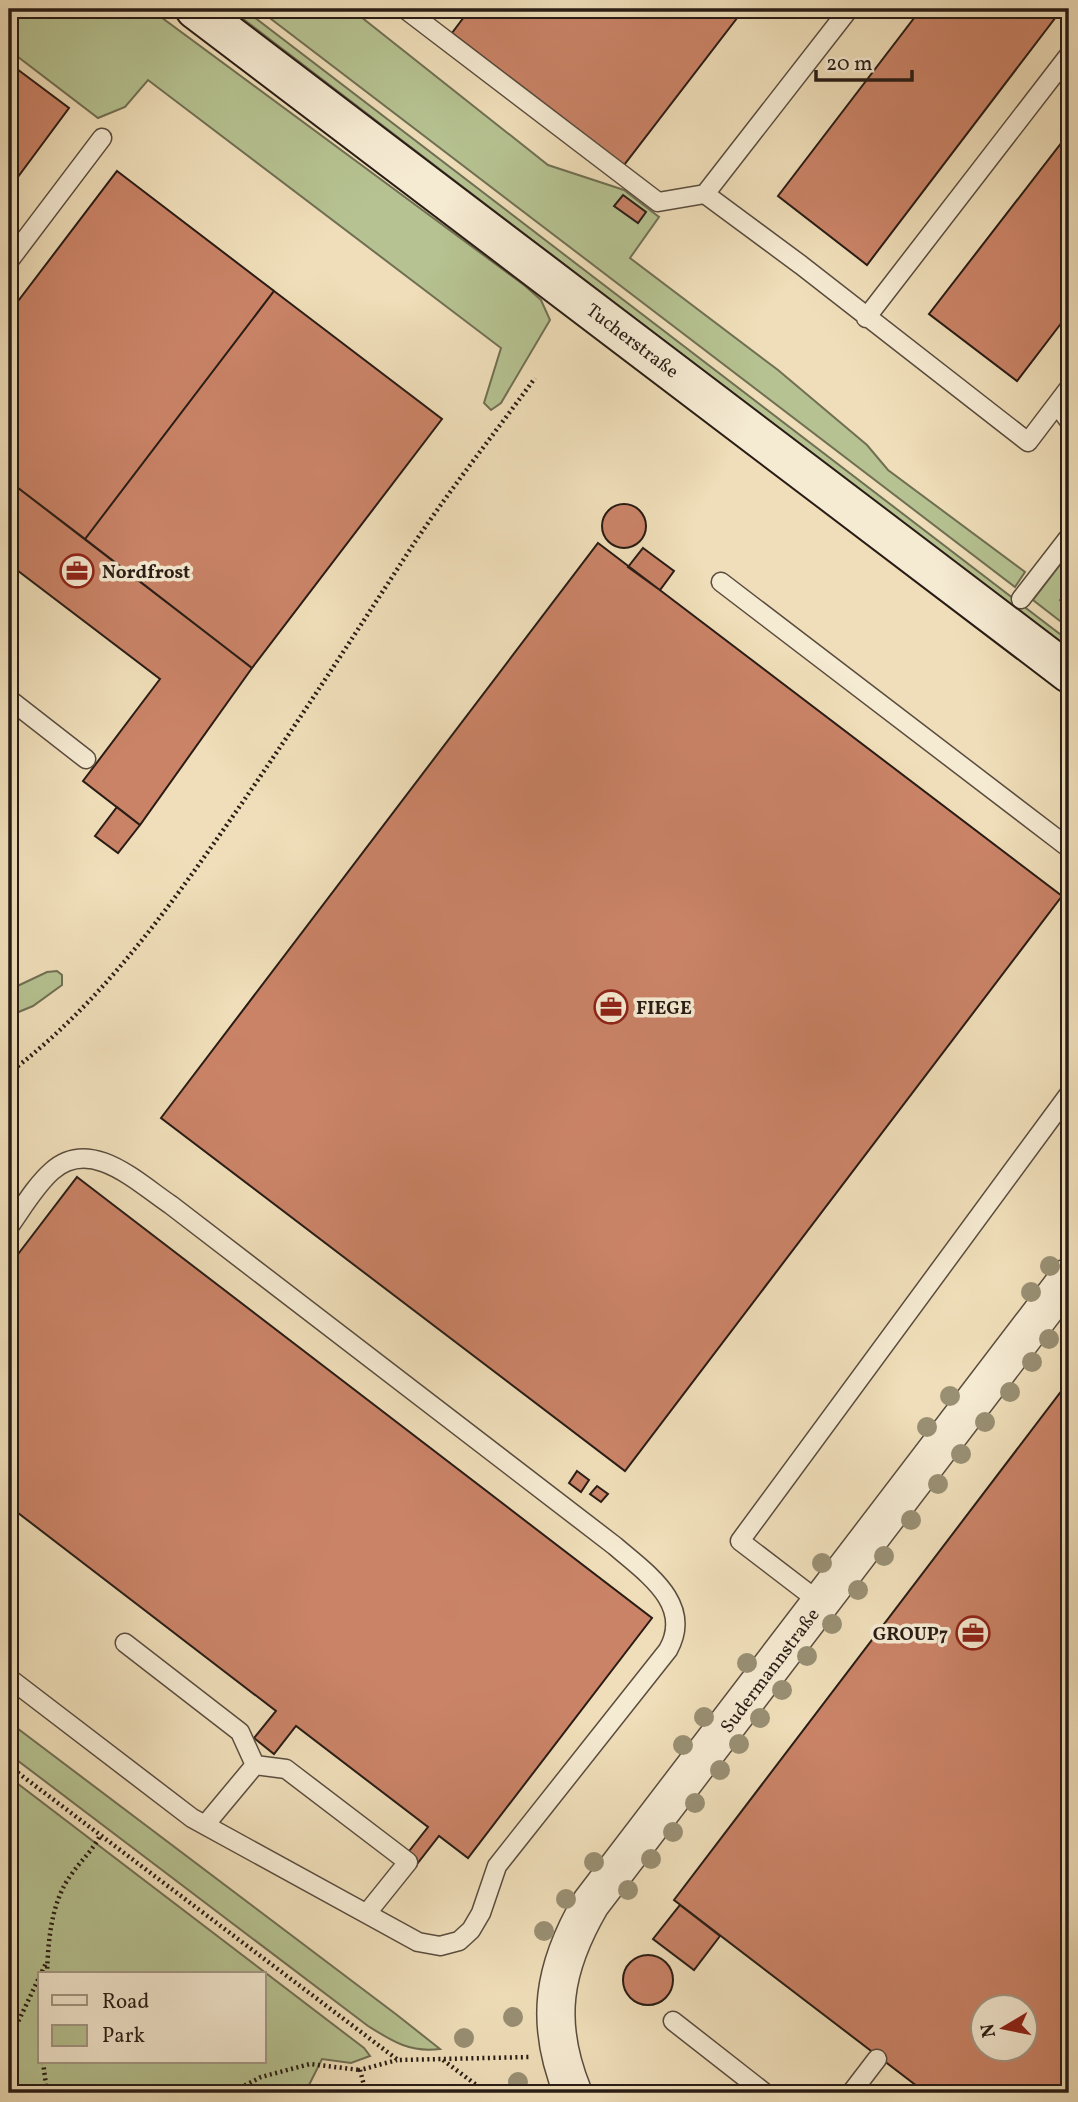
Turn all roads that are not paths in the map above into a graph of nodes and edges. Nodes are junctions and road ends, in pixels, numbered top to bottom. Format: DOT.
graph roads {
  1 [pos="195,9"];
  2 [pos="405,9"];
  3 [pos="849,9"];
  4 [pos="1069,55"];
  5 [pos="102,138"];
  6 [pos="705,194"];
  7 [pos="9,261"];
  8 [pos="866,318"];
  9 [pos="1069,388"];
  10 [pos="1057,404"];
  11 [pos="1069,421"];
  12 [pos="1069,537"];
  13 [pos="721,582"];
  14 [pos="1021,600"];
  15 [pos="1069,673"];
  16 [pos="9,699"];
  17 [pos="86,758"];
  18 [pos="1069,848"];
  19 [pos="1069,1094"];
  20 [pos="9,1227"];
  21 [pos="1069,1277"];
  22 [pos="821,1603"];
  23 [pos="125,1643"];
  24 [pos="9,1678"];
  25 [pos="255,1765"];
  26 [pos="205,1825"];
  27 [pos="367,1913"];
  28 [pos="673,2021"];
  29 [pos="877,2059"];
  30 [pos="573,2093"];
  31 [pos="765,2093"];
  32 [pos="851,2093"];
  1 -- 15 [label="main road, Tucherstraße"];
  2 -- 6 [label="lane"];
  3 -- 6 [label="lane"];
  4 -- 8 [label="lane"];
  5 -- 7 [label="lane"];
  6 -- 8 [label="lane"];
  8 -- 10 [label="lane"];
  9 -- 10 [label="lane"];
  10 -- 11 [label="lane"];
  12 -- 14 [label="lane"];
  13 -- 18 [label="lane"];
  16 -- 17 [label="lane"];
  19 -- 22 [label="lane"];
  20 -- 27 [label="lane"];
  21 -- 22 [label="street, Sudermannstraße"];
  22 -- 30 [label="street, Sudermannstraße"];
  23 -- 25 [label="lane"];
  24 -- 26 [label="lane"];
  25 -- 26 [label="lane"];
  25 -- 27 [label="lane"];
  26 -- 27 [label="lane"];
  28 -- 31 [label="lane"];
  29 -- 32 [label="lane"];
}
